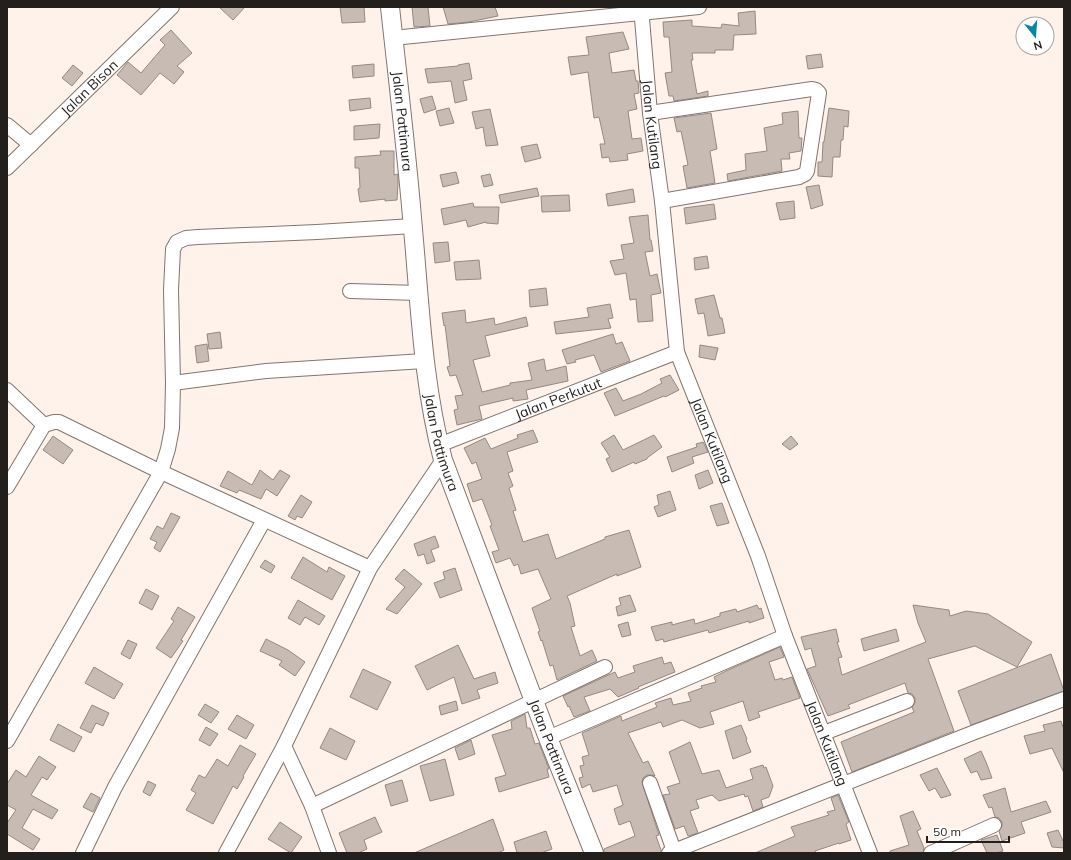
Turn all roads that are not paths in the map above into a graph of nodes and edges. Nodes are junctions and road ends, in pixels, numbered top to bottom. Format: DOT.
graph roads {
  1 [pos="172,7"];
  2 [pos="390,7"];
  3 [pos="699,7"];
  4 [pos="642,10"];
  5 [pos="393,38"];
  6 [pos="650,113"];
  7 [pos="7,125"];
  8 [pos="31,145"];
  9 [pos="7,168"];
  10 [pos="662,201"];
  11 [pos="413,226"];
  12 [pos="350,291"];
  13 [pos="419,293"];
  14 [pos="677,352"];
  15 [pos="424,361"];
  16 [pos="173,383"];
  17 [pos="7,390"];
  18 [pos="44,425"];
  19 [pos="441,452"];
  20 [pos="161,472"];
  21 [pos="7,487"];
  22 [pos="264,520"];
  23 [pos="370,568"];
  24 [pos="785,636"];
  25 [pos="605,667"];
  26 [pos="1064,699"];
  27 [pos="534,700"];
  28 [pos="907,701"];
  29 [pos="824,733"];
  30 [pos="548,738"];
  31 [pos="7,741"];
  32 [pos="284,746"];
  33 [pos="650,783"];
  34 [pos="843,783"];
  35 [pos="312,806"];
  36 [pos="994,825"];
  37 [pos="671,852"];
  38 [pos="83,853"];
  39 [pos="226,853"];
  40 [pos="329,853"];
  41 [pos="594,853"];
  42 [pos="870,853"];
  43 [pos="931,853"];
  1 -- 8 [label="street, Jalan Bison"];
  2 -- 5 [label="main road, Jalan Pattimura"];
  3 -- 4 [label="street"];
  4 -- 5 [label="street"];
  4 -- 6 [label="street, Jalan Kutilang"];
  5 -- 11 [label="main road, Jalan Pattimura"];
  6 -- 10 [label="street, Jalan Kutilang"];
  6 -- 10 [label="street"];
  7 -- 8 [label="street"];
  8 -- 9 [label="street, Jalan Bison"];
  10 -- 14 [label="street, Jalan Kutilang"];
  11 -- 13 [label="main road, Jalan Pattimura"];
  11 -- 16 [label="street"];
  12 -- 13 [label="street"];
  13 -- 15 [label="main road, Jalan Pattimura"];
  14 -- 19 [label="street, Jalan Perkutut"];
  14 -- 24 [label="street, Jalan Kutilang"];
  15 -- 16 [label="street"];
  15 -- 19 [label="main road, Jalan Pattimura"];
  16 -- 20 [label="street"];
  17 -- 18 [label="street"];
  18 -- 20 [label="street"];
  18 -- 21 [label="street"];
  19 -- 23 [label="street"];
  19 -- 27 [label="main road, Jalan Pattimura"];
  20 -- 22 [label="street"];
  20 -- 31 [label="street"];
  22 -- 23 [label="street"];
  22 -- 38 [label="street"];
  23 -- 32 [label="street"];
  24 -- 29 [label="street, Jalan Kutilang"];
  24 -- 30 [label="street"];
  25 -- 27 [label="street"];
  26 -- 34 [label="street"];
  27 -- 30 [label="main road, Jalan Pattimura"];
  27 -- 35 [label="street"];
  28 -- 29 [label="street"];
  29 -- 34 [label="street, Jalan Kutilang"];
  30 -- 41 [label="main road, Jalan Pattimura"];
  32 -- 35 [label="street"];
  32 -- 39 [label="street"];
  33 -- 37 [label="street"];
  34 -- 37 [label="street"];
  34 -- 42 [label="street, Jalan Kutilang"];
  35 -- 40 [label="street"];
  36 -- 43 [label="street"];
}
